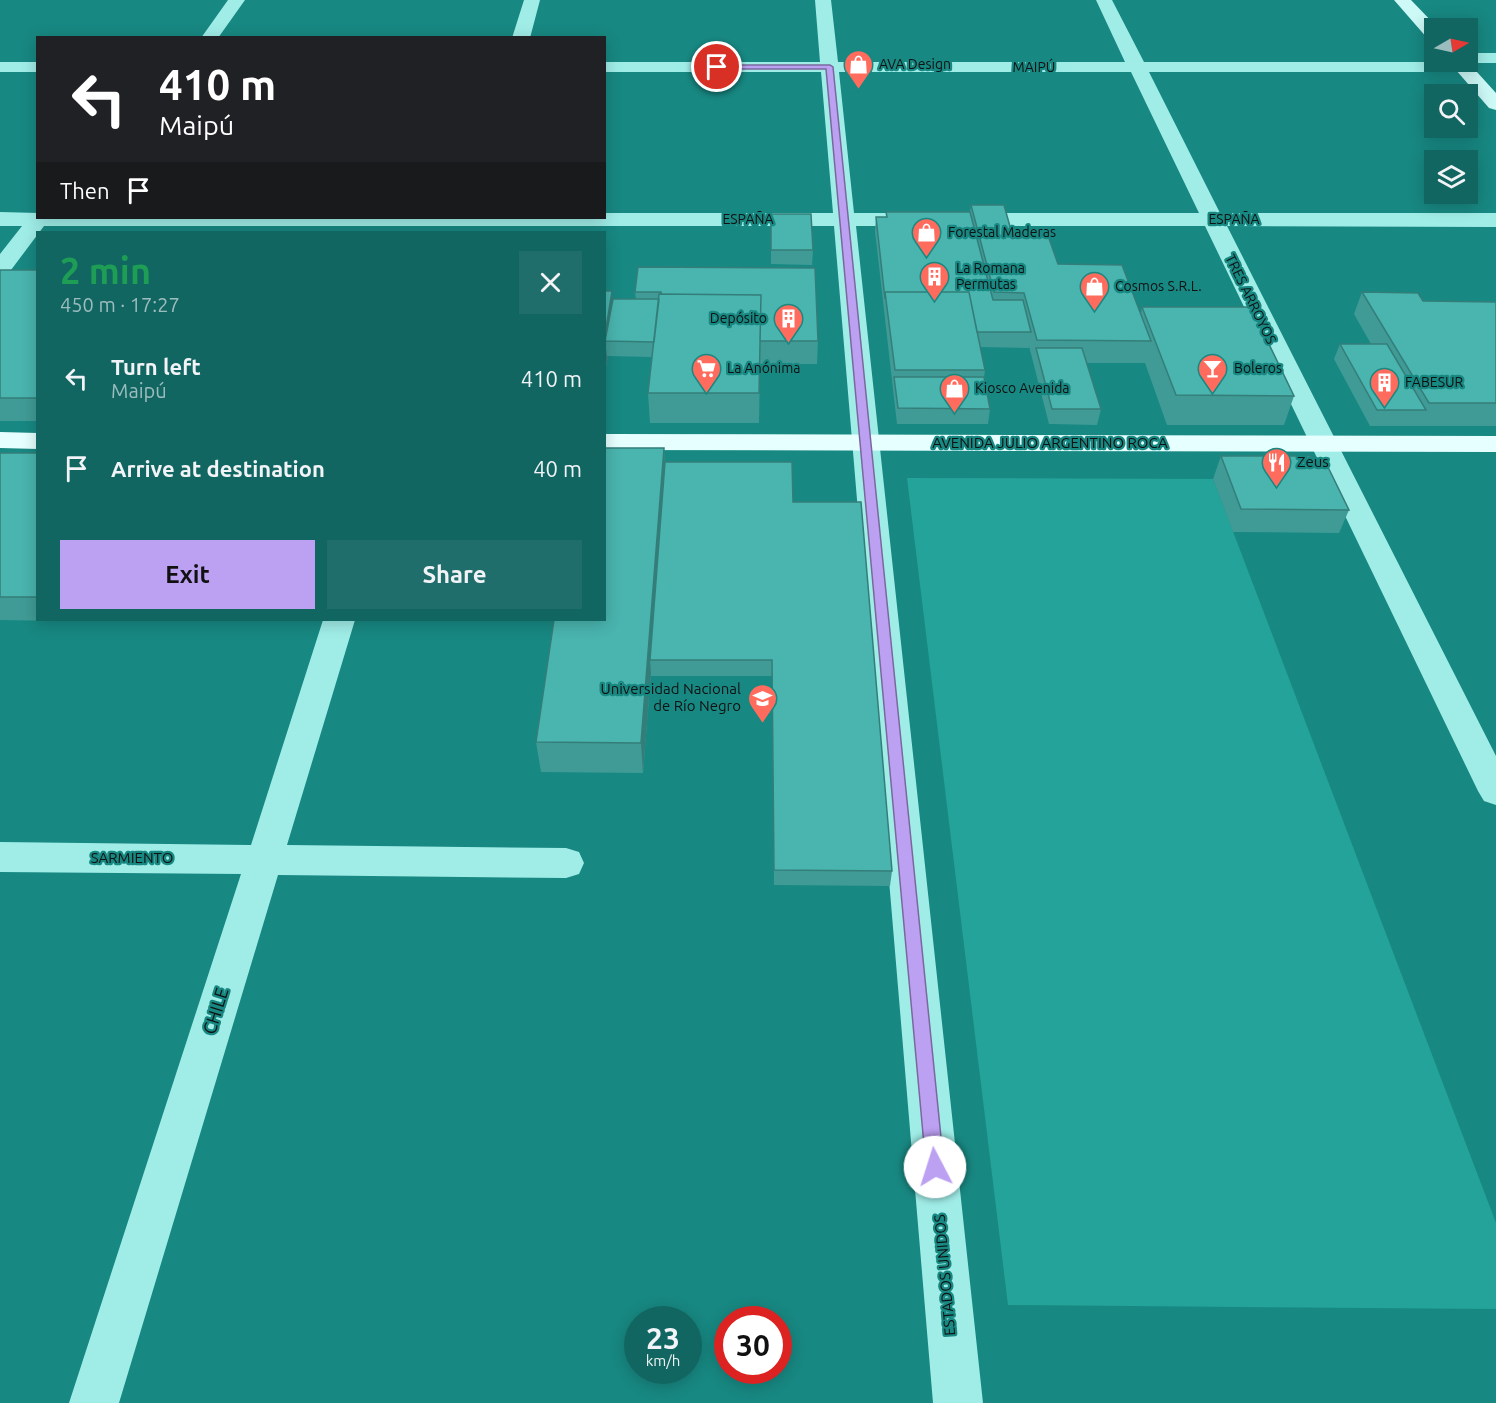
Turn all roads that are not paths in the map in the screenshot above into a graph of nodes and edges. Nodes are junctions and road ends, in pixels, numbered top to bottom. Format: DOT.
graph roads {
  1 [pos="237,0"];
  2 [pos="532,0"];
  3 [pos="823,0"];
  4 [pos="1104,0"];
  5 [pos="1402,0"];
  6 [pos="1424,24"];
  7 [pos="210,36"];
  8 [pos="522,36"];
  9 [pos="1496,58"];
  10 [pos="1478,60"];
  11 [pos="1424,63"];
  12 [pos="0,67"];
  13 [pos="36,67"];
  14 [pos="606,67"];
  15 [pos="830,67"];
  16 [pos="1136,67"];
  17 [pos="1470,72"];
  18 [pos="1496,104"];
  19 [pos="0,219"];
  20 [pos="38,219"];
  21 [pos="154,219"];
  22 [pos="844,219"];
  23 [pos="1212,219"];
  24 [pos="1496,220"];
  25 [pos="463,223"];
  26 [pos="0,269"];
  27 [pos="0,440"];
  28 [pos="36,441"];
  29 [pos="606,442"];
  30 [pos="1496,444"];
  31 [pos="866,451"];
  32 [pos="1327,452"];
  33 [pos="0,459"];
  34 [pos="36,460"];
  35 [pos="606,460"];
  36 [pos="1496,460"];
  37 [pos="339,621"];
  38 [pos="1496,791"];
  39 [pos="0,857"];
  40 [pos="264,858"];
  41 [pos="566,863"];
  42 [pos="94,1403"];
  43 [pos="958,1403"];
  1 -- 7 [label="street"];
  2 -- 8 [label="street"];
  3 -- 15 [label="street, ESTADOS UNIDOS"];
  4 -- 16 [label="street, TRES ARROYOS"];
  5 -- 6 [label="main road"];
  9 -- 10 [label="street, MAIPÚ"];
  11 -- 16 [label="street, MAIPÚ"];
  12 -- 13 [label="street"];
  14 -- 15 [label="street, MAIPÚ"];
  15 -- 16 [label="street, MAIPÚ"];
  15 -- 22 [label="street, ESTADOS UNIDOS"];
  16 -- 23 [label="street, TRES ARROYOS"];
  17 -- 18 [label="main road"];
  19 -- 20 [label="street, ESPAÑA"];
  20 -- 26 [label="street"];
  21 -- 25 [label="street, ESPAÑA"];
  22 -- 23 [label="street, ESPAÑA"];
  22 -- 25 [label="street, ESPAÑA"];
  22 -- 31 [label="street, ESTADOS UNIDOS"];
  23 -- 24 [label="street, ESPAÑA"];
  23 -- 32 [label="street, TRES ARROYOS"];
  27 -- 28 [label="main road"];
  29 -- 31 [label="main road, AVENIDA JULIO ARGENTINO ROCA"];
  30 -- 32 [label="main road, AVENIDA JULIO ARGENTINO ROCA"];
  31 -- 32 [label="main road, AVENIDA JULIO ARGENTINO ROCA"];
  31 -- 35 [label="main road, AVENIDA JULIO ARGENTINO ROCA"];
  31 -- 43 [label="street, ESTADOS UNIDOS"];
  32 -- 36 [label="main road, AVENIDA JULIO ARGENTINO ROCA"];
  32 -- 38 [label="street, TRES ARROYOS"];
  33 -- 34 [label="main road"];
  37 -- 40 [label="street, CHILE"];
  39 -- 40 [label="street, SARMIENTO"];
  40 -- 41 [label="street, SARMIENTO"];
  40 -- 42 [label="street, CHILE"];
}
